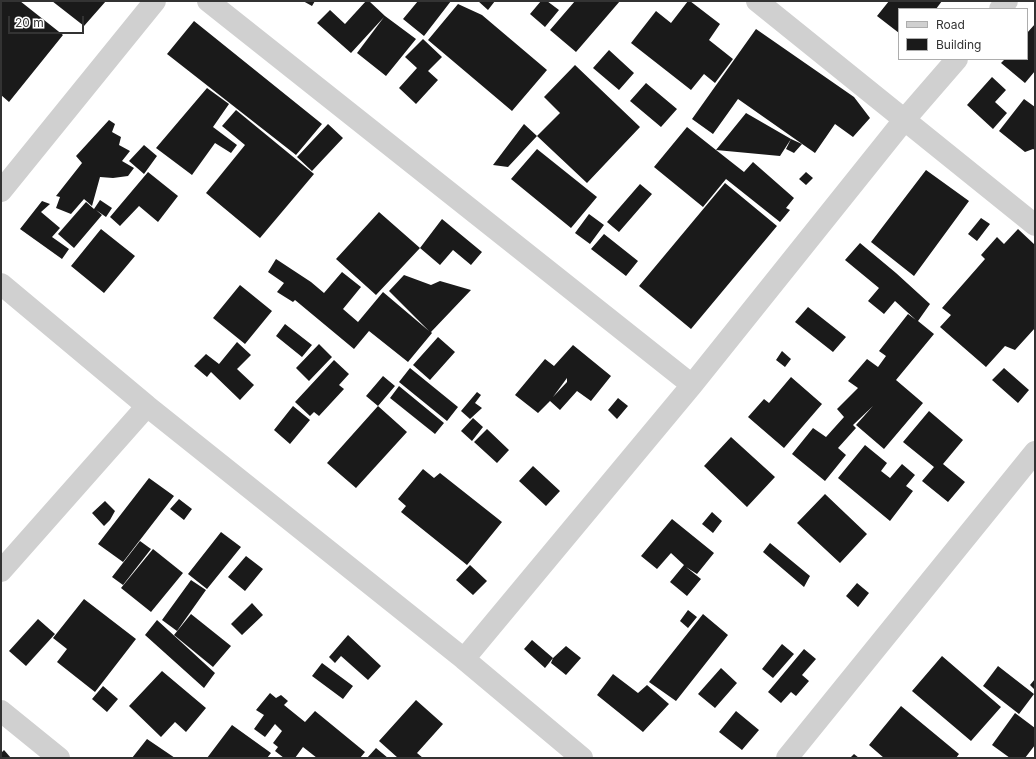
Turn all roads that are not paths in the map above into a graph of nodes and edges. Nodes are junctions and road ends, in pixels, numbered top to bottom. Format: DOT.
graph roads {
  1 [pos="155,1"];
  2 [pos="208,1"];
  3 [pos="757,1"];
  4 [pos="955,60"];
  5 [pos="905,119"];
  6 [pos="1,190"];
  7 [pos="1035,225"];
  8 [pos="1,284"];
  9 [pos="692,385"];
  10 [pos="147,406"];
  11 [pos="1035,452"];
  12 [pos="1,570"];
  13 [pos="464,659"];
  14 [pos="1,711"];
  15 [pos="59,758"];
  16 [pos="582,758"];
  17 [pos="787,758"];
  1 -- 6 [label="street"];
  2 -- 9 [label="street"];
  3 -- 5 [label="street"];
  4 -- 5 [label="street"];
  5 -- 7 [label="street"];
  5 -- 9 [label="street"];
  8 -- 10 [label="street"];
  9 -- 13 [label="street"];
  10 -- 12 [label="street"];
  10 -- 13 [label="street"];
  11 -- 17 [label="street"];
  13 -- 16 [label="street"];
  14 -- 15 [label="street"];
}
